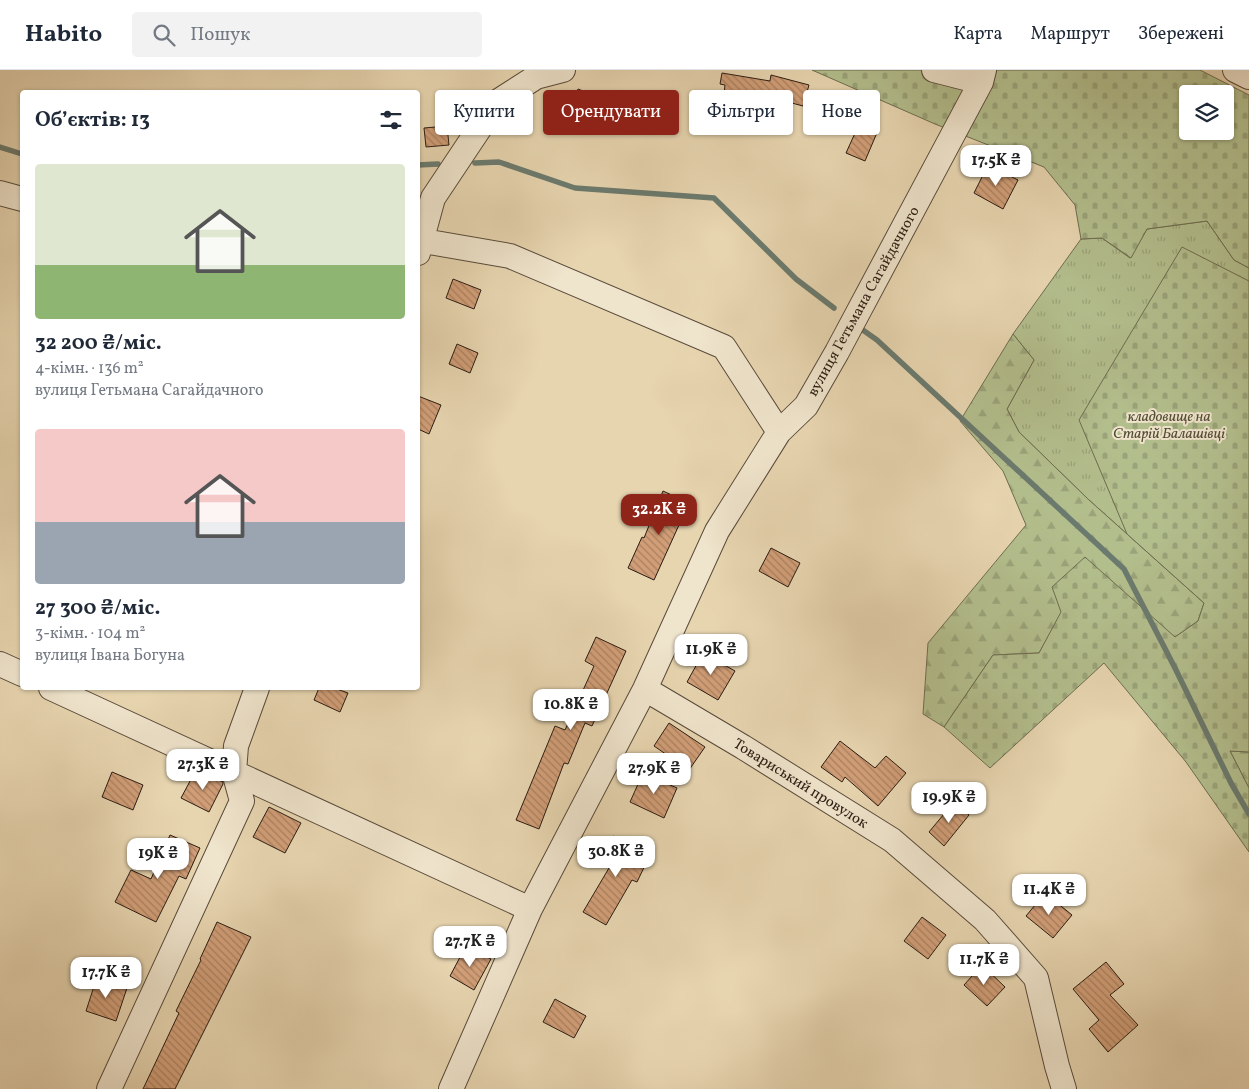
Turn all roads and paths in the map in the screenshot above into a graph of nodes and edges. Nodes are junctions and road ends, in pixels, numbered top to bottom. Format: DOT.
graph roads {
  1 [pos="563,70"];
  2 [pos="934,70"];
  3 [pos="1234,70"];
  4 [pos="983,76"];
  5 [pos="1249,77"];
  6 [pos="0,193"];
  7 [pos="20,198"];
  8 [pos="420,241"];
  9 [pos="420,244"];
  10 [pos="779,432"];
  11 [pos="0,664"];
  12 [pos="20,673"];
  13 [pos="645,688"];
  14 [pos="55,690"];
  15 [pos="256,690"];
  16 [pos="234,772"];
  17 [pos="530,909"];
  18 [pos="109,1089"];
  19 [pos="451,1089"];
  20 [pos="1064,1089"];
  1 -- 8 [label="street"];
  2 -- 4 [label="street"];
  3 -- 5 [label="street"];
  4 -- 10 [label="street, вулиця Гетьмана Сагайдачного"];
  6 -- 7 [label="street"];
  9 -- 10 [label="street"];
  10 -- 13 [label="street, вулиця Гетьмана Сагайдачного"];
  11 -- 12 [label="street"];
  13 -- 17 [label="street, вулиця Гетьмана Сагайдачного"];
  13 -- 20 [label="street, Товариський провулок"];
  14 -- 16 [label="street"];
  15 -- 16 [label="street"];
  16 -- 17 [label="street"];
  16 -- 18 [label="street"];
  17 -- 19 [label="street, вулиця Гетьмана Сагайдачного"];
}
